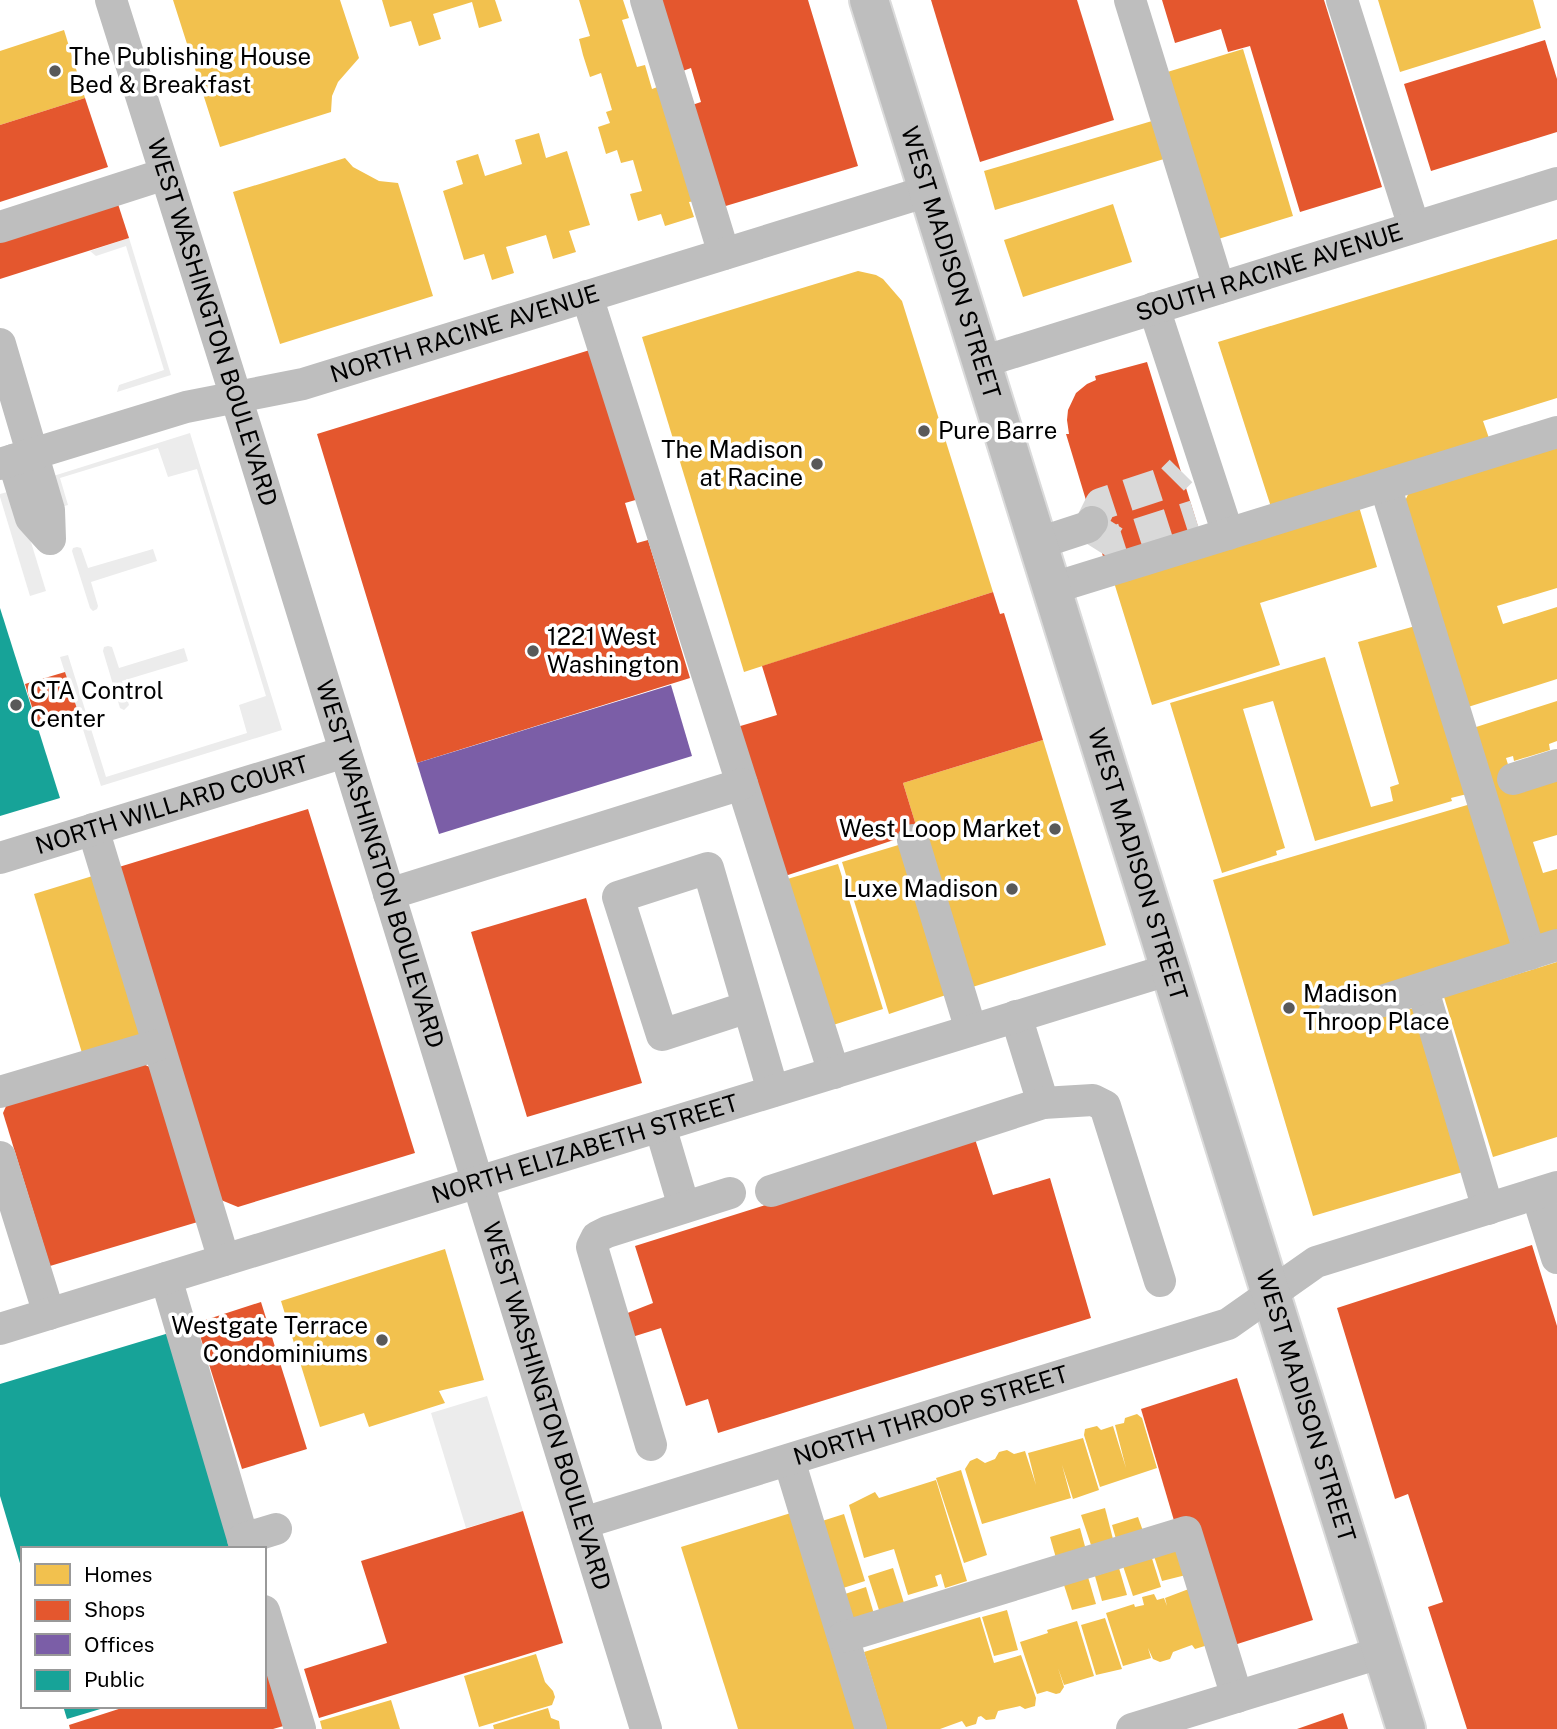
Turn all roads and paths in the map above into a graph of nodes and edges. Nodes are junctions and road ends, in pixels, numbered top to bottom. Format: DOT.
graph roads {
  1 [pos="111,0"];
  2 [pos="646,0"];
  3 [pos="869,0"];
  4 [pos="1130,0"];
  5 [pos="1342,0"];
  6 [pos="165,174"];
  7 [pos="1557,183"];
  8 [pos="928,191"];
  9 [pos="0,227"];
  10 [pos="1413,227"];
  11 [pos="724,254"];
  12 [pos="1219,288"];
  13 [pos="587,296"];
  14 [pos="1154,308"];
  15 [pos="0,344"];
  16 [pos="982,362"];
  17 [pos="235,398"];
  18 [pos="1557,432"];
  19 [pos="15,459"];
  20 [pos="1385,485"];
  21 [pos="1092,526"];
  22 [pos="1228,534"];
  23 [pos="1039,543"];
  24 [pos="1053,588"];
  25 [pos="345,752"];
  26 [pos="1557,765"];
  27 [pos="742,784"];
  28 [pos="1494,785"];
  29 [pos="93,829"];
  30 [pos="914,840"];
  31 [pos="0,858"];
  32 [pos="389,894"];
  33 [pos="1544,950"];
  34 [pos="1171,969"];
  35 [pos="1423,990"];
  36 [pos="748,1007"];
  37 [pos="1016,1016"];
  38 [pos="1332,1017"];
  39 [pos="971,1030"];
  40 [pos="158,1045"];
  41 [pos="834,1073"];
  42 [pos="773,1091"];
  43 [pos="0,1092"];
  44 [pos="1043,1103"];
  45 [pos="660,1126"];
  46 [pos="0,1157"];
  47 [pos="478,1182"];
  48 [pos="771,1191"];
  49 [pos="1547,1191"];
  50 [pos="730,1193"];
  51 [pos="684,1208"];
  52 [pos="1488,1209"];
  53 [pos="1557,1258"];
  54 [pos="224,1260"];
  55 [pos="166,1278"];
  56 [pos="1160,1281"];
  57 [pos="1272,1294"];
  58 [pos="49,1314"];
  59 [pos="0,1329"];
  60 [pos="651,1445"];
  61 [pos="789,1460"];
  62 [pos="583,1523"];
  63 [pos="276,1529"];
  64 [pos="244,1544"];
  65 [pos="266,1618"];
  66 [pos="843,1637"];
  67 [pos="1383,1652"];
  68 [pos="1237,1697"];
  69 [pos="1148,1727"];
  70 [pos="299,1729"];
  71 [pos="646,1729"];
  72 [pos="871,1729"];
  73 [pos="1406,1729"];
  1 -- 6 [label="street, WEST WASHINGTON BOULEVARD"];
  2 -- 11 [label="street"];
  3 -- 8 [label="main road, WEST MADISON STREET"];
  4 -- 12 [label="street"];
  5 -- 10 [label="street"];
  6 -- 9 [label="street"];
  6 -- 17 [label="street, WEST WASHINGTON BOULEVARD"];
  7 -- 10 [label="street, SOUTH RACINE AVENUE"];
  8 -- 11 [label="street, NORTH RACINE AVENUE"];
  8 -- 16 [label="main road, WEST MADISON STREET"];
  10 -- 12 [label="street, SOUTH RACINE AVENUE"];
  11 -- 13 [label="street, NORTH RACINE AVENUE"];
  12 -- 14 [label="street, SOUTH RACINE AVENUE"];
  13 -- 17 [label="street, NORTH RACINE AVENUE"];
  13 -- 27 [label="street"];
  14 -- 16 [label="street, SOUTH RACINE AVENUE"];
  14 -- 22 [label="street"];
  15 -- 19 [label="street"];
  16 -- 23 [label="main road, WEST MADISON STREET"];
  17 -- 19 [label="street, NORTH RACINE AVENUE"];
  17 -- 25 [label="street, WEST WASHINGTON BOULEVARD"];
  18 -- 20 [label="street"];
  20 -- 22 [label="street"];
  20 -- 28 [label="street"];
  21 -- 23 [label="street"];
  22 -- 24 [label="street"];
  23 -- 24 [label="main road, WEST MADISON STREET"];
  24 -- 34 [label="main road, WEST MADISON STREET"];
  25 -- 29 [label="street, NORTH WILLARD COURT"];
  25 -- 32 [label="street, WEST WASHINGTON BOULEVARD"];
  26 -- 28 [label="street"];
  27 -- 32 [label="street"];
  27 -- 41 [label="street"];
  28 -- 33 [label="street"];
  29 -- 31 [label="street, NORTH WILLARD COURT"];
  29 -- 40 [label="street"];
  30 -- 39 [label="street"];
  32 -- 47 [label="street, WEST WASHINGTON BOULEVARD"];
  33 -- 35 [label="street"];
  34 -- 37 [label="street, NORTH ELIZABETH STREET"];
  34 -- 57 [label="main road, WEST MADISON STREET"];
  35 -- 38 [label="street"];
  35 -- 52 [label="street"];
  36 -- 36 [label="street"];
  36 -- 42 [label="street"];
  37 -- 39 [label="street, NORTH ELIZABETH STREET"];
  37 -- 44 [label="street"];
  39 -- 41 [label="street, NORTH ELIZABETH STREET"];
  40 -- 43 [label="street"];
  40 -- 54 [label="street"];
  41 -- 42 [label="street, NORTH ELIZABETH STREET"];
  42 -- 45 [label="street, NORTH ELIZABETH STREET"];
  44 -- 48 [label="street"];
  44 -- 56 [label="street"];
  45 -- 47 [label="street, NORTH ELIZABETH STREET"];
  45 -- 51 [label="street"];
  46 -- 58 [label="street"];
  47 -- 54 [label="street, NORTH ELIZABETH STREET"];
  47 -- 62 [label="street, WEST WASHINGTON BOULEVARD"];
  49 -- 52 [label="street, NORTH THROOP STREET"];
  49 -- 53 [label="street"];
  50 -- 51 [label="street"];
  51 -- 60 [label="street"];
  52 -- 57 [label="street, NORTH THROOP STREET"];
  54 -- 55 [label="street, NORTH ELIZABETH STREET"];
  55 -- 58 [label="street, NORTH ELIZABETH STREET"];
  55 -- 64 [label="street"];
  57 -- 61 [label="street, NORTH THROOP STREET"];
  57 -- 67 [label="main road, WEST MADISON STREET"];
  58 -- 59 [label="street, NORTH ELIZABETH STREET"];
  61 -- 62 [label="street, NORTH THROOP STREET"];
  61 -- 66 [label="street"];
  62 -- 71 [label="street, WEST WASHINGTON BOULEVARD"];
  63 -- 64 [label="street"];
  65 -- 70 [label="street"];
  66 -- 68 [label="street"];
  66 -- 72 [label="street"];
  67 -- 68 [label="street"];
  67 -- 73 [label="main road, WEST MADISON STREET"];
  68 -- 69 [label="street"];
}
